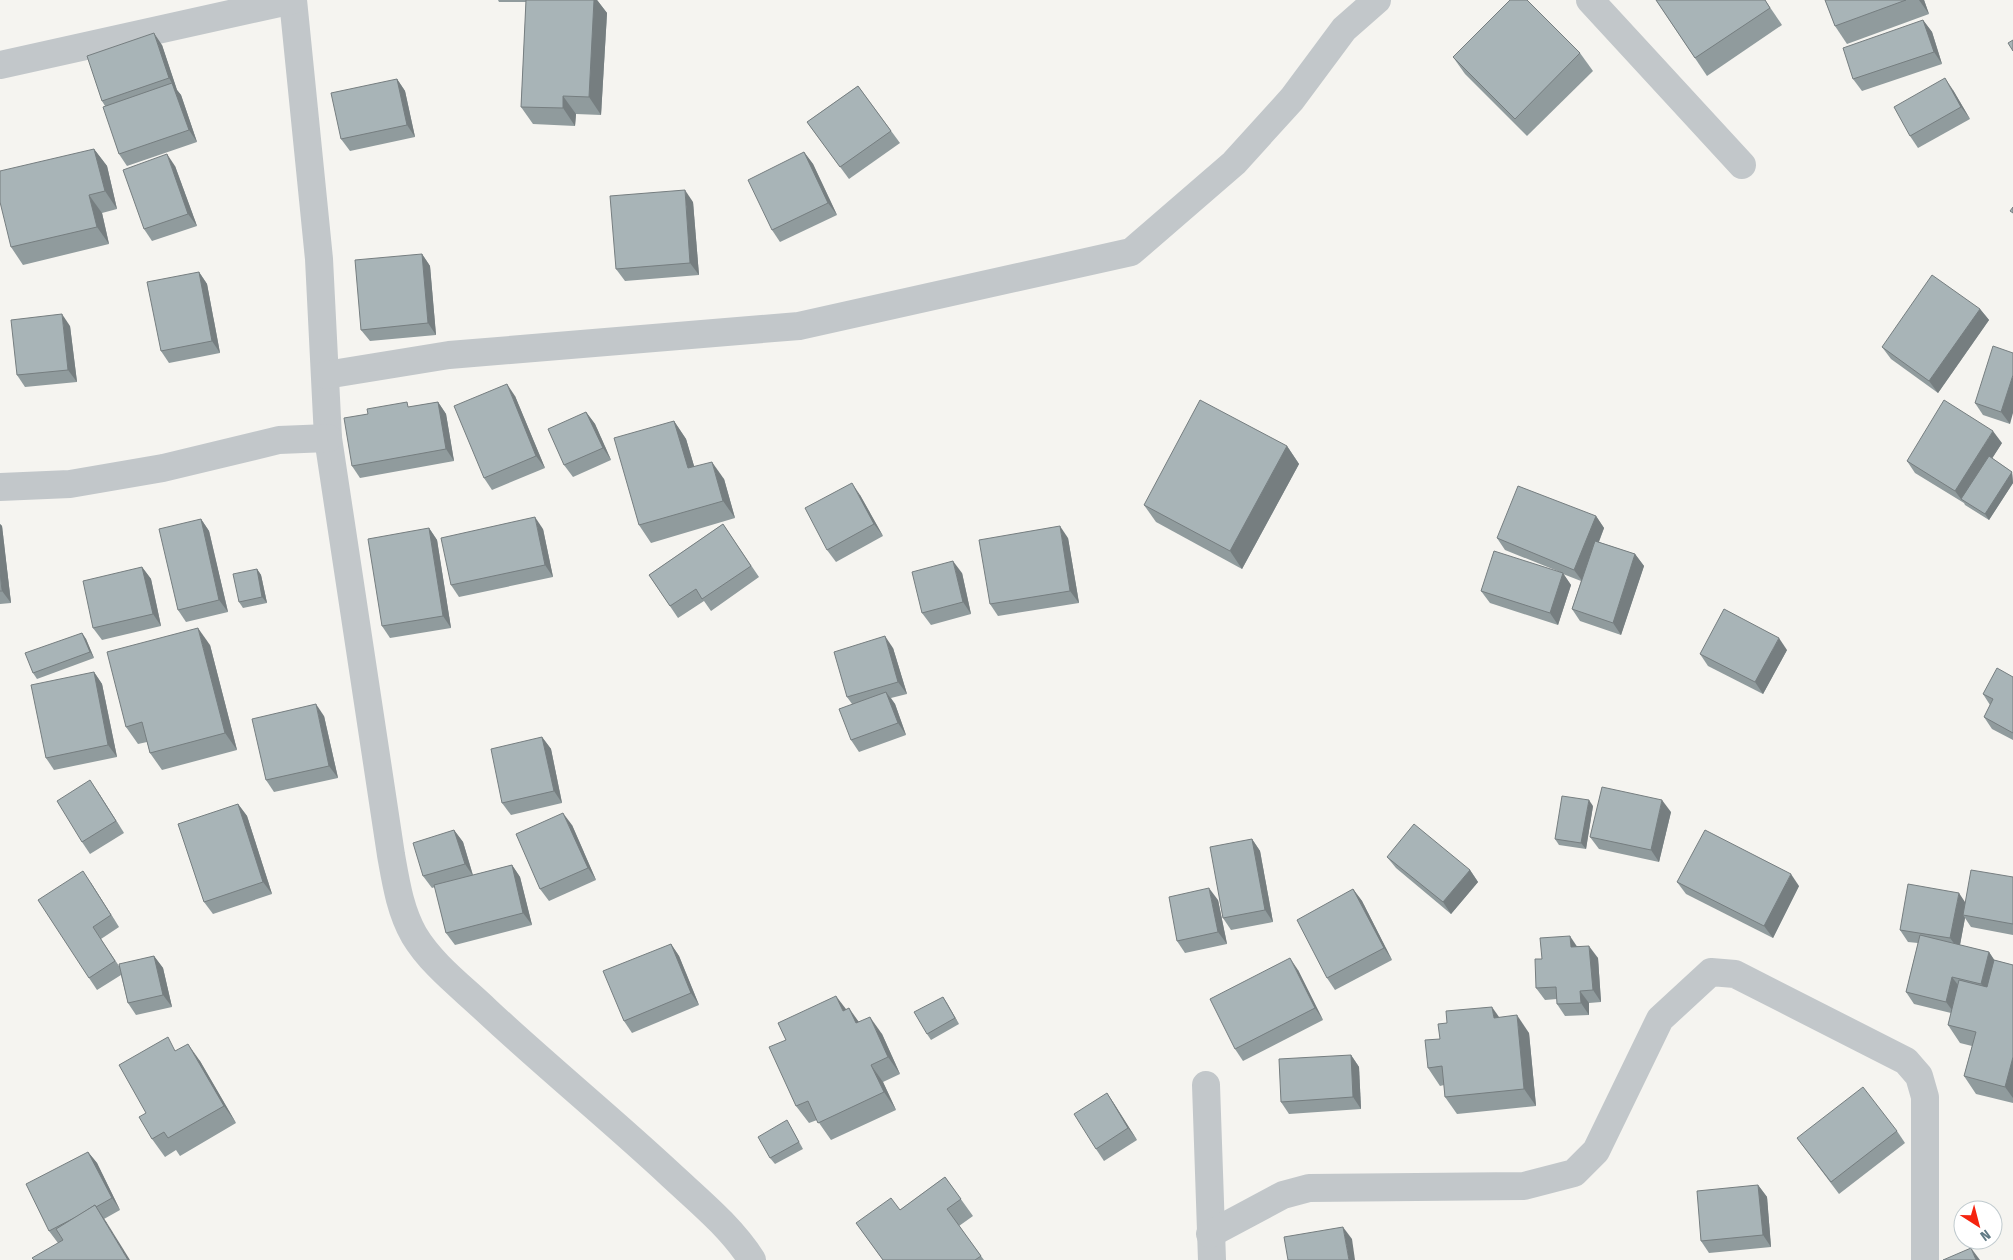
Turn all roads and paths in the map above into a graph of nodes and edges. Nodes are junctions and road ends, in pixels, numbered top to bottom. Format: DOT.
graph roads {
  1 [pos="293,0"];
  2 [pos="1377,0"];
  3 [pos="1590,0"];
  4 [pos="0,65"];
  5 [pos="1742,165"];
  6 [pos="326,375"];
  7 [pos="328,438"];
  8 [pos="0,487"];
  9 [pos="1206,1085"];
  10 [pos="1211,1247"];
  11 [pos="752,1260"];
  12 [pos="1925,1260"];
  1 -- 4 [label="street"];
  1 -- 6 [label="street"];
  2 -- 6 [label="street"];
  3 -- 5 [label="street"];
  6 -- 7 [label="street"];
  7 -- 8 [label="street"];
  7 -- 11 [label="street"];
  9 -- 10 [label="street"];
  10 -- 12 [label="street"];
}
